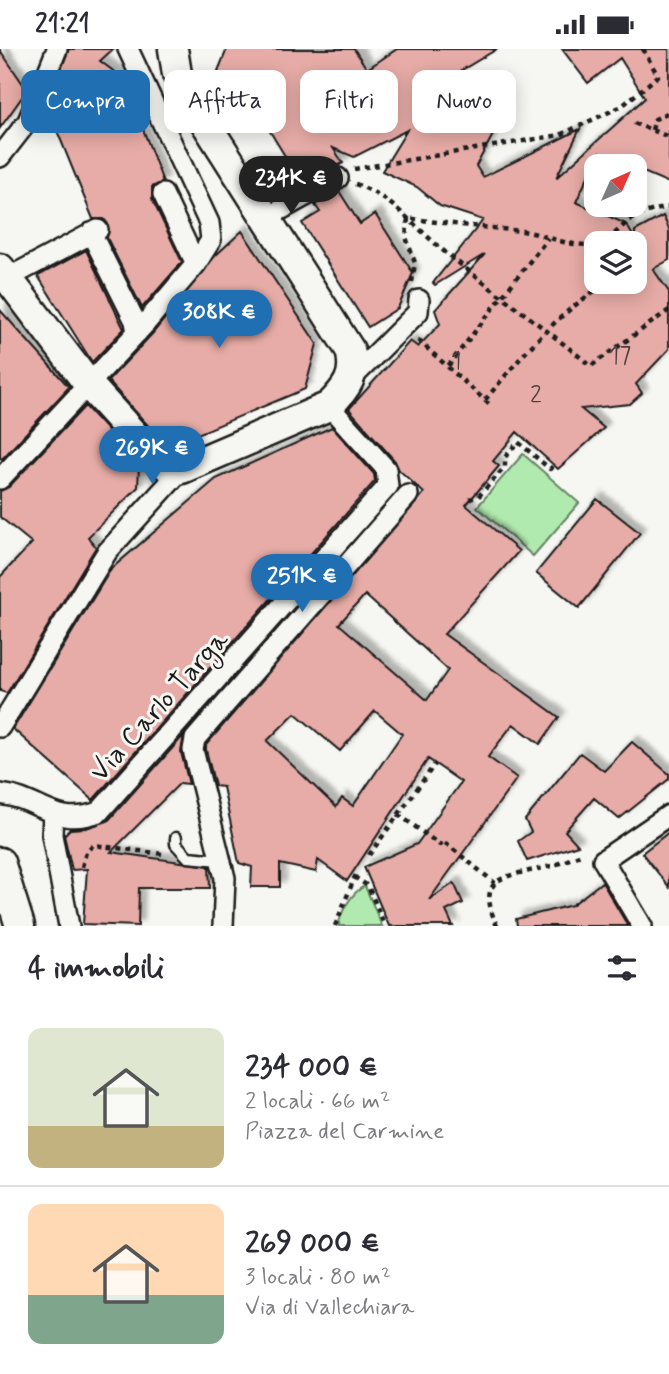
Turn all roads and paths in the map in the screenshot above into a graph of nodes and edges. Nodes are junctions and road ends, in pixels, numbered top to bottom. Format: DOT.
graph roads {
  1 [pos="57,49"];
  2 [pos="128,49"];
  3 [pos="173,49"];
  4 [pos="643,49"];
  5 [pos="669,112"];
  6 [pos="634,123"];
  7 [pos="652,130"];
  8 [pos="669,137"];
  9 [pos="0,157"];
  10 [pos="338,178"];
  11 [pos="163,194"];
  12 [pos="669,207"];
  13 [pos="408,218"];
  14 [pos="264,219"];
  15 [pos="621,231"];
  16 [pos="548,237"];
  17 [pos="584,243"];
  18 [pos="196,264"];
  19 [pos="2,266"];
  20 [pos="590,294"];
  21 [pos="502,296"];
  22 [pos="419,300"];
  23 [pos="669,310"];
  24 [pos="405,327"];
  25 [pos="546,329"];
  26 [pos="137,333"];
  27 [pos="448,366"];
  28 [pos="352,377"];
  29 [pos="88,384"];
  30 [pos="329,406"];
  31 [pos="554,465"];
  32 [pos="182,469"];
  33 [pos="0,479"];
  34 [pos="408,495"];
  35 [pos="469,499"];
  36 [pos="0,727"];
  37 [pos="435,764"];
  38 [pos="0,794"];
  39 [pos="53,813"];
  40 [pos="398,814"];
  41 [pos="669,815"];
  42 [pos="176,838"];
  43 [pos="595,847"];
  44 [pos="369,855"];
  45 [pos="188,857"];
  46 [pos="220,860"];
  47 [pos="0,862"];
  48 [pos="82,869"];
  49 [pos="495,883"];
  50 [pos="20,926"];
  51 [pos="69,926"];
  52 [pos="223,926"];
  53 [pos="335,926"];
  54 [pos="385,926"];
  55 [pos="498,926"];
  56 [pos="642,926"];
  1 -- 9 [label="street"];
  2 -- 18 [label="street"];
  3 -- 14 [label="street"];
  4 -- 10 [label="path"];
  5 -- 7 [label="path"];
  6 -- 7 [label="path"];
  7 -- 8 [label="path"];
  10 -- 13 [label="path"];
  10 -- 14 [label="street"];
  11 -- 18 [label="street"];
  12 -- 15 [label="path"];
  13 -- 16 [label="path"];
  13 -- 21 [label="path"];
  13 -- 22 [label="path"];
  14 -- 28 [label="street"];
  16 -- 17 [label="path"];
  16 -- 21 [label="path"];
  18 -- 26 [label="street"];
  19 -- 26 [label="street"];
  19 -- 29 [label="street"];
  20 -- 25 [label="path"];
  21 -- 25 [label="path"];
  21 -- 27 [label="path"];
  22 -- 24 [label="street"];
  23 -- 25 [label="path"];
  24 -- 27 [label="path"];
  24 -- 28 [label="street"];
  25 -- 27 [label="path"];
  26 -- 29 [label="street"];
  28 -- 30 [label="street"];
  29 -- 32 [label="street"];
  29 -- 33 [label="street"];
  30 -- 32 [label="street"];
  30 -- 39 [label="street, Via Carlo Targa"];
  31 -- 35 [label="path"];
  32 -- 36 [label="street"];
  34 -- 46 [label="street"];
  37 -- 40 [label="path"];
  38 -- 39 [label="street"];
  39 -- 51 [label="street"];
  40 -- 44 [label="path"];
  40 -- 49 [label="path"];
  41 -- 56 [label="street"];
  42 -- 45 [label="lane"];
  43 -- 49 [label="path"];
  45 -- 46 [label="lane"];
  45 -- 48 [label="path"];
  46 -- 52 [label="street"];
  47 -- 50 [label="street"];
  49 -- 55 [label="path"];
  53 -- 54 [label="path"];
}
